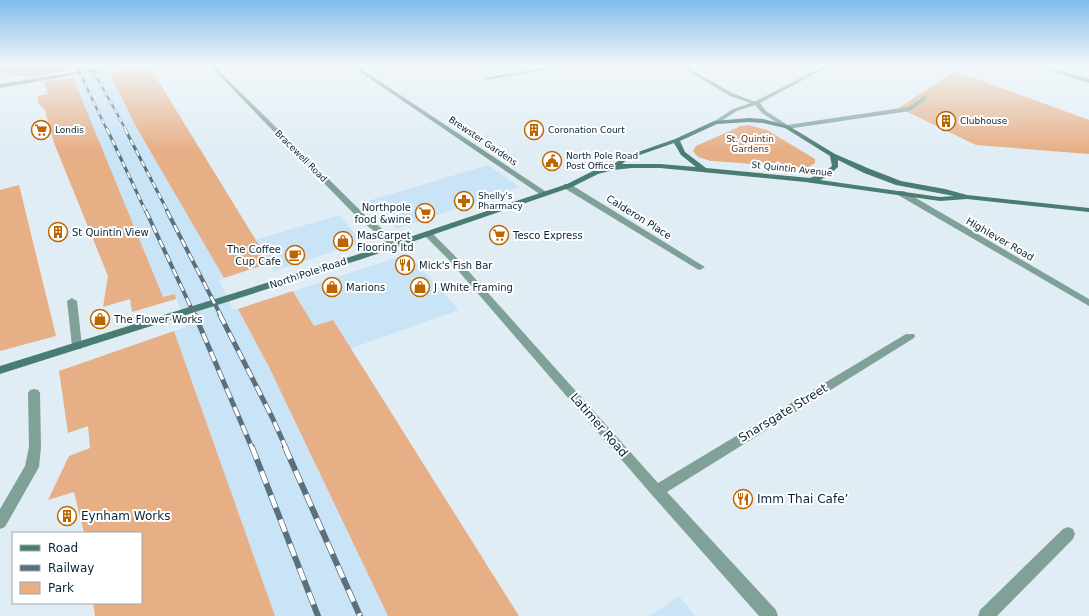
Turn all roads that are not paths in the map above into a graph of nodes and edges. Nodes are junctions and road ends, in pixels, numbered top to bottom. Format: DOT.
graph roads {
  1 [pos="239,94"];
  2 [pos="395,94"];
  3 [pos="730,94"];
  4 [pos="774,94"];
  5 [pos="925,98"];
  6 [pos="756,103"];
  7 [pos="716,122"];
  8 [pos="787,127"];
  9 [pos="677,140"];
  10 [pos="833,155"];
  11 [pos="613,168"];
  12 [pos="710,171"];
  13 [pos="805,180"];
  14 [pos="567,186"];
  15 [pos="544,193"];
  16 [pos="901,193"];
  17 [pos="967,197"];
  18 [pos="1089,210"];
  19 [pos="428,234"];
  20 [pos="393,245"];
  21 [pos="700,268"];
  22 [pos="72,300"];
  23 [pos="1089,303"];
  24 [pos="910,336"];
  25 [pos="78,346"];
  26 [pos="0,370"];
  27 [pos="34,393"];
  28 [pos="656,491"];
  29 [pos="0,522"];
  30 [pos="1068,534"];
  31 [pos="770,616"];
  32 [pos="986,616"];
  1 -- 20 [label="street, Bracewell Road"];
  2 -- 15 [label="street, Brewster Gardens"];
  3 -- 6 [label="street"];
  4 -- 6 [label="street"];
  5 -- 8 [label="street"];
  6 -- 7 [label="street"];
  6 -- 8 [label="street"];
  7 -- 8 [label="main road"];
  7 -- 9 [label="main road"];
  8 -- 10 [label="main road"];
  9 -- 11 [label="main road"];
  9 -- 12 [label="main road"];
  10 -- 13 [label="main road"];
  10 -- 17 [label="main road, St Quintin Avenue"];
  11 -- 12 [label="main road, St Quintin Avenue"];
  11 -- 14 [label="main road, North Pole Road"];
  12 -- 13 [label="main road, St Quintin Avenue"];
  13 -- 16 [label="main road, St Quintin Avenue"];
  14 -- 15 [label="main road, North Pole Road"];
  14 -- 21 [label="street, Calderon Place"];
  15 -- 19 [label="main road, North Pole Road"];
  16 -- 17 [label="main road, St Quintin Avenue"];
  16 -- 23 [label="street, Highlever Road"];
  17 -- 18 [label="main road, St Quintin Avenue"];
  19 -- 20 [label="main road, North Pole Road"];
  19 -- 28 [label="street, Latimer Road"];
  20 -- 25 [label="main road, North Pole Road"];
  22 -- 25 [label="street"];
  24 -- 28 [label="street, Snarsgate Street"];
  25 -- 26 [label="main road, North Pole Road"];
  27 -- 29 [label="street"];
  28 -- 31 [label="street, Latimer Road"];
  30 -- 32 [label="street"];
}
